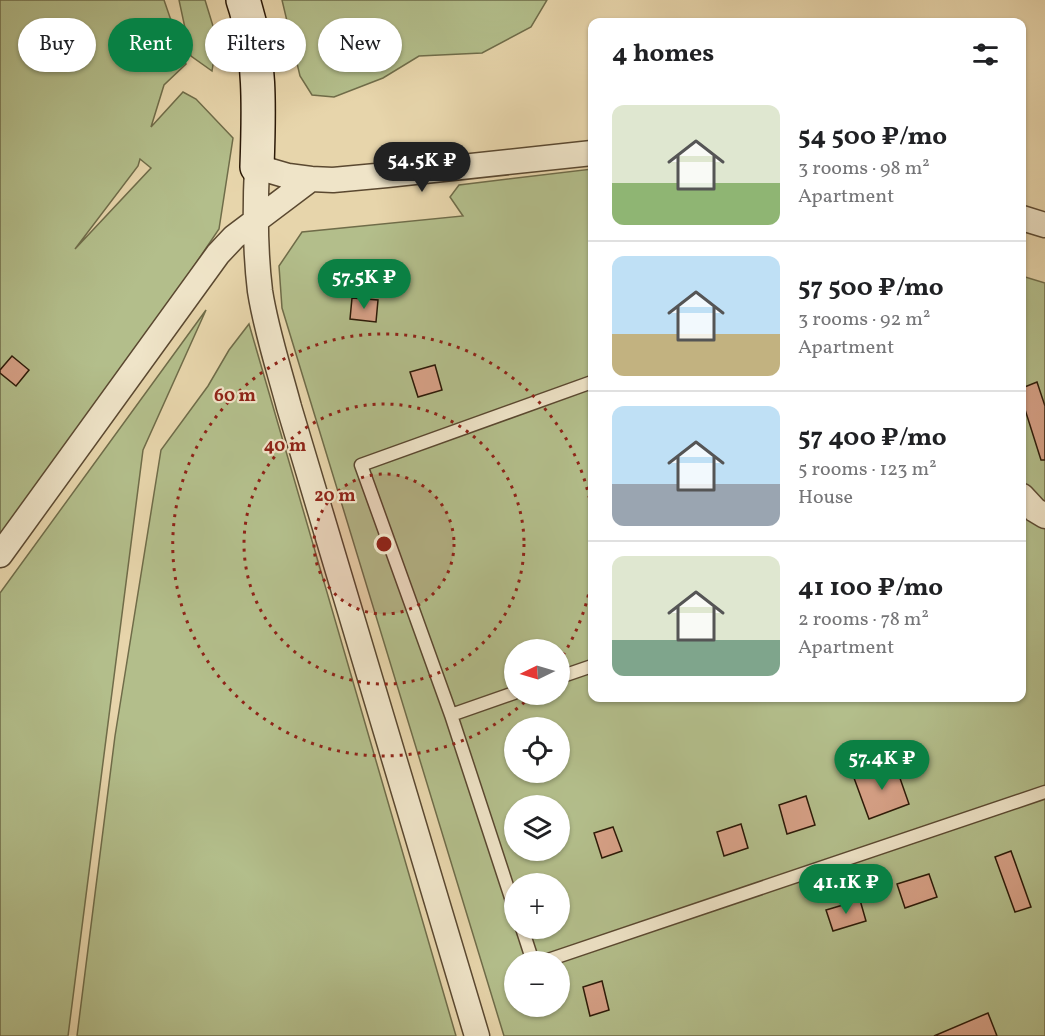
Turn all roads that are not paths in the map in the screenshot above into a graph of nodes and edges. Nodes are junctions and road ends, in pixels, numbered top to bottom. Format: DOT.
graph roads {
  1 [pos="243,0"];
  2 [pos="588,153"];
  3 [pos="256,167"];
  4 [pos="311,179"];
  5 [pos="1026,219"];
  6 [pos="255,220"];
  7 [pos="1045,225"];
  8 [pos="588,383"];
  9 [pos="0,555"];
  10 [pos="588,667"];
  11 [pos="570,674"];
  12 [pos="504,696"];
  13 [pos="451,715"];
  14 [pos="1045,792"];
  15 [pos="504,877"];
  16 [pos="570,953"];
  17 [pos="477,1036"];
  1 -- 3 [label="street"];
  2 -- 4 [label="street"];
  3 -- 4 [label="street"];
  3 -- 6 [label="street"];
  4 -- 6 [label="street"];
  5 -- 7 [label="street"];
  6 -- 9 [label="street"];
  6 -- 17 [label="street"];
  8 -- 13 [label="lane"];
  10 -- 11 [label="lane"];
  12 -- 13 [label="lane"];
  13 -- 15 [label="lane"];
  14 -- 16 [label="lane"];
}
